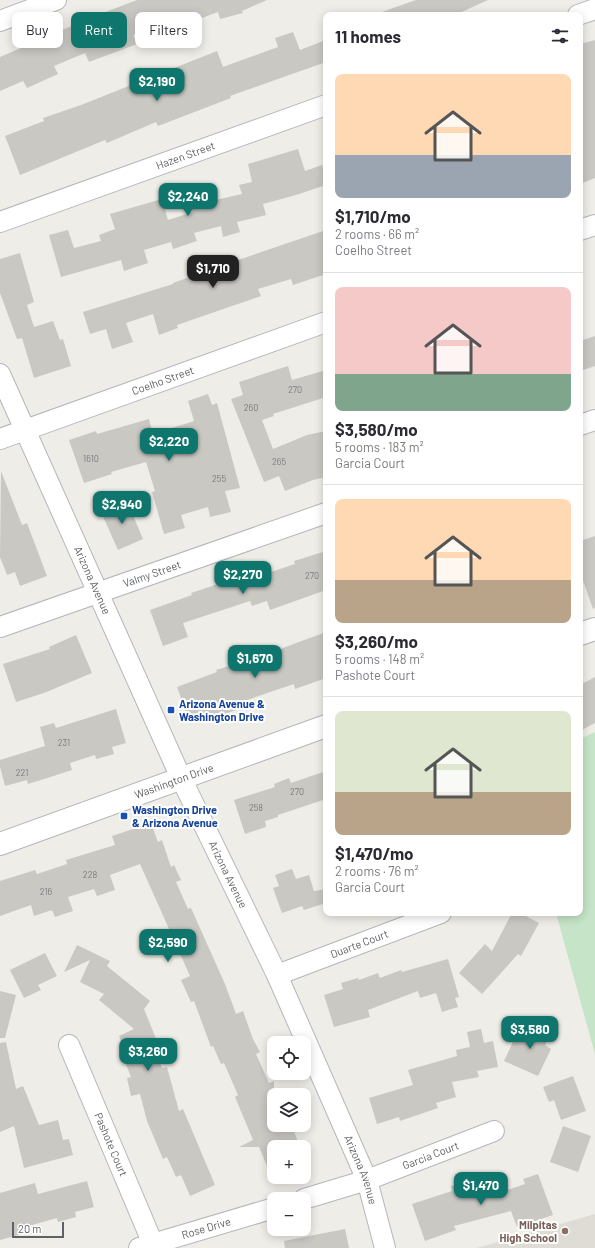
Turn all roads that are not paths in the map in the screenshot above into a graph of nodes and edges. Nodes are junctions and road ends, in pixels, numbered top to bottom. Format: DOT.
graph roads {
  1 [pos="56,0"];
  2 [pos="595,9"];
  3 [pos="583,13"];
  4 [pos="0,21"];
  5 [pos="323,106"];
  6 [pos="0,222"];
  7 [pos="595,225"];
  8 [pos="583,229"];
  9 [pos="323,323"];
  10 [pos="0,374"];
  11 [pos="595,420"];
  12 [pos="583,424"];
  13 [pos="25,430"];
  14 [pos="0,439"];
  15 [pos="323,514"];
  16 [pos="96,592"];
  17 [pos="0,627"];
  18 [pos="595,629"];
  19 [pos="583,633"];
  20 [pos="323,727"];
  21 [pos="181,778"];
  22 [pos="0,844"];
  23 [pos="433,916"];
  24 [pos="277,975"];
  25 [pos="70,1046"];
  26 [pos="494,1131"];
  27 [pos="367,1180"];
  28 [pos="311,1197"];
  29 [pos="267,1210"];
  30 [pos="146,1246"];
  31 [pos="385,1248"];
  1 -- 4 [label="street"];
  2 -- 3 [label="street"];
  5 -- 6 [label="street, Hazen Street"];
  7 -- 8 [label="street"];
  9 -- 13 [label="street, Coelho Street"];
  10 -- 13 [label="street, Arizona Avenue"];
  11 -- 12 [label="street"];
  13 -- 14 [label="street, Coelho Street"];
  13 -- 16 [label="street, Arizona Avenue"];
  15 -- 16 [label="street, Valmy Street"];
  16 -- 17 [label="street, Valmy Street"];
  16 -- 21 [label="street, Arizona Avenue"];
  18 -- 19 [label="street"];
  20 -- 21 [label="street, Washington Drive"];
  21 -- 22 [label="street, Washington Drive"];
  21 -- 24 [label="street, Arizona Avenue"];
  23 -- 24 [label="street, Duarte Court"];
  24 -- 27 [label="street, Arizona Avenue"];
  25 -- 30 [label="street, Pashote Court"];
  26 -- 27 [label="street, Garcia Court"];
  27 -- 28 [label="street"];
  27 -- 31 [label="street, Arizona Avenue"];
  29 -- 30 [label="street, Rose Drive"];
}
